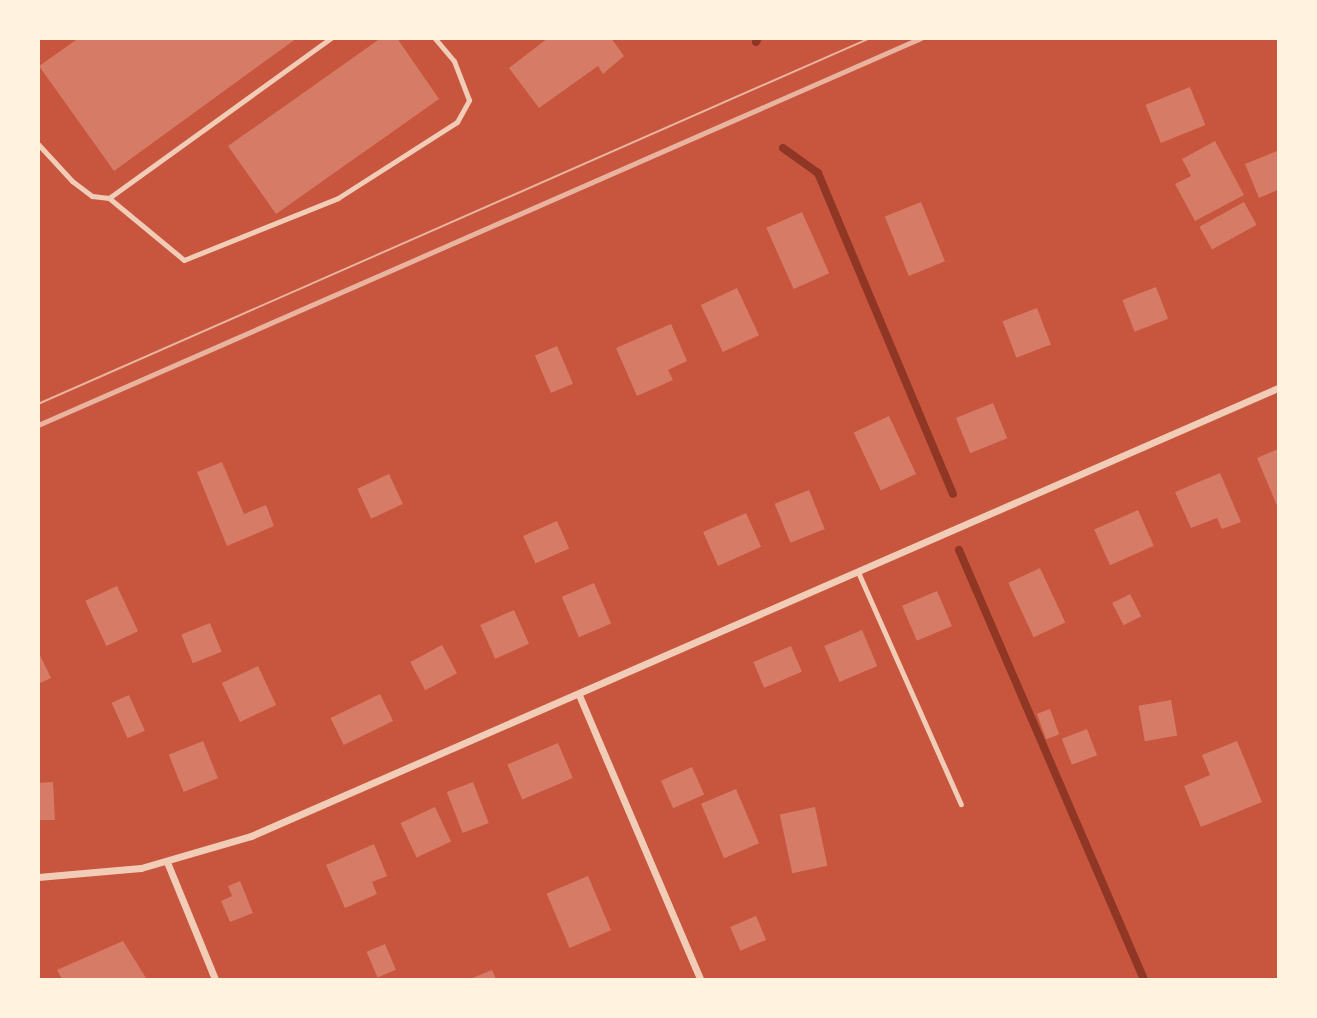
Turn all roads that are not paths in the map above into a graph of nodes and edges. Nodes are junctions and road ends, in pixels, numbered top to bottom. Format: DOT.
graph roads {
  1 [pos="331,38"];
  2 [pos="435,38"];
  3 [pos="38,144"];
  4 [pos="109,198"];
  5 [pos="1279,388"];
  6 [pos="858,572"];
  7 [pos="579,695"];
  8 [pos="961,804"];
  9 [pos="167,862"];
  10 [pos="38,877"];
  11 [pos="215,979"];
  12 [pos="700,979"];
  1 -- 4 [label="lane"];
  2 -- 4 [label="lane"];
  3 -- 4 [label="lane"];
  5 -- 6 [label="street"];
  6 -- 7 [label="street"];
  6 -- 8 [label="lane"];
  7 -- 9 [label="street"];
  7 -- 12 [label="street"];
  9 -- 10 [label="street"];
  9 -- 11 [label="street"];
}
